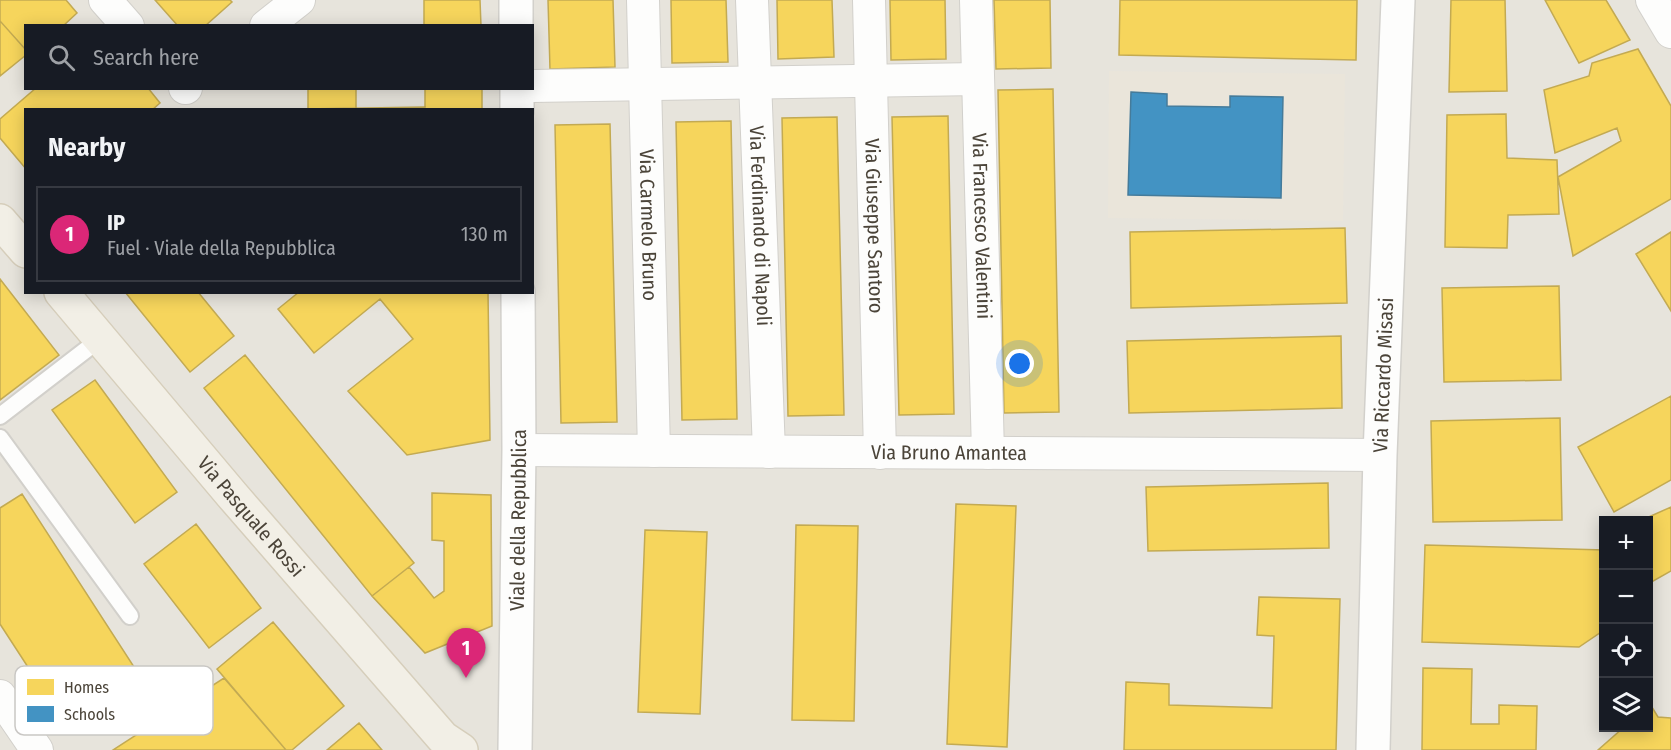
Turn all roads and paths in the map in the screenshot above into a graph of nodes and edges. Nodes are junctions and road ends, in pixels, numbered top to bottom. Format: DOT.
graph roads {
  1 [pos="105,0"];
  2 [pos="299,0"];
  3 [pos="516,0"];
  4 [pos="643,0"];
  5 [pos="752,0"];
  6 [pos="869,0"];
  7 [pos="976,0"];
  8 [pos="1398,0"];
  9 [pos="1652,0"];
  10 [pos="126,24"];
  11 [pos="269,24"];
  12 [pos="516,24"];
  13 [pos="1671,32"];
  14 [pos="978,79"];
  15 [pos="871,81"];
  16 [pos="755,82"];
  17 [pos="645,85"];
  18 [pos="534,86"];
  19 [pos="517,90"];
  20 [pos="517,108"];
  21 [pos="0,221"];
  22 [pos="24,249"];
  23 [pos="63,294"];
  24 [pos="518,294"];
  25 [pos="100,339"];
  26 [pos="0,416"];
  27 [pos="0,438"];
  28 [pos="519,450"];
  29 [pos="654,451"];
  30 [pos="769,452"];
  31 [pos="880,453"];
  32 [pos="988,453"];
  33 [pos="1380,455"];
  34 [pos="130,616"];
  35 [pos="0,696"];
  36 [pos="15,718"];
  37 [pos="27,735"];
  38 [pos="450,746"];
  39 [pos="37,750"];
  40 [pos="515,750"];
  41 [pos="1373,750"];
  1 -- 10 [label="street"];
  2 -- 11 [label="street"];
  3 -- 12 [label="street"];
  4 -- 17 [label="street, Via Carmelo Bruno"];
  5 -- 16 [label="street, Via Ferdinando di Napoli"];
  6 -- 15 [label="street, Via Giuseppe Santoro"];
  7 -- 14 [label="street, Via Francesco Valentini"];
  8 -- 33 [label="street, Via Riccardo Misasi"];
  9 -- 13 [label="street"];
  14 -- 15 [label="street"];
  14 -- 32 [label="street, Via Francesco Valentini"];
  15 -- 16 [label="street"];
  15 -- 31 [label="street, Via Giuseppe Santoro"];
  16 -- 17 [label="street"];
  16 -- 30 [label="street, Via Ferdinando di Napoli"];
  17 -- 18 [label="street"];
  17 -- 29 [label="street, Via Carmelo Bruno"];
  19 -- 20 [label="street"];
  21 -- 22 [label="main road"];
  23 -- 25 [label="main road, Via Pasquale Rossi"];
  24 -- 28 [label="street, Viale della Repubblica"];
  25 -- 26 [label="lane"];
  25 -- 38 [label="main road, Via Pasquale Rossi"];
  27 -- 34 [label="lane"];
  28 -- 29 [label="street, Via Bruno Amantea"];
  28 -- 40 [label="street, Viale della Repubblica"];
  29 -- 30 [label="street, Via Bruno Amantea"];
  30 -- 31 [label="street, Via Bruno Amantea"];
  31 -- 32 [label="street, Via Bruno Amantea"];
  32 -- 33 [label="street, Via Bruno Amantea"];
  33 -- 41 [label="street, Via Riccardo Misasi"];
  35 -- 36 [label="street"];
  37 -- 39 [label="street"];
}
